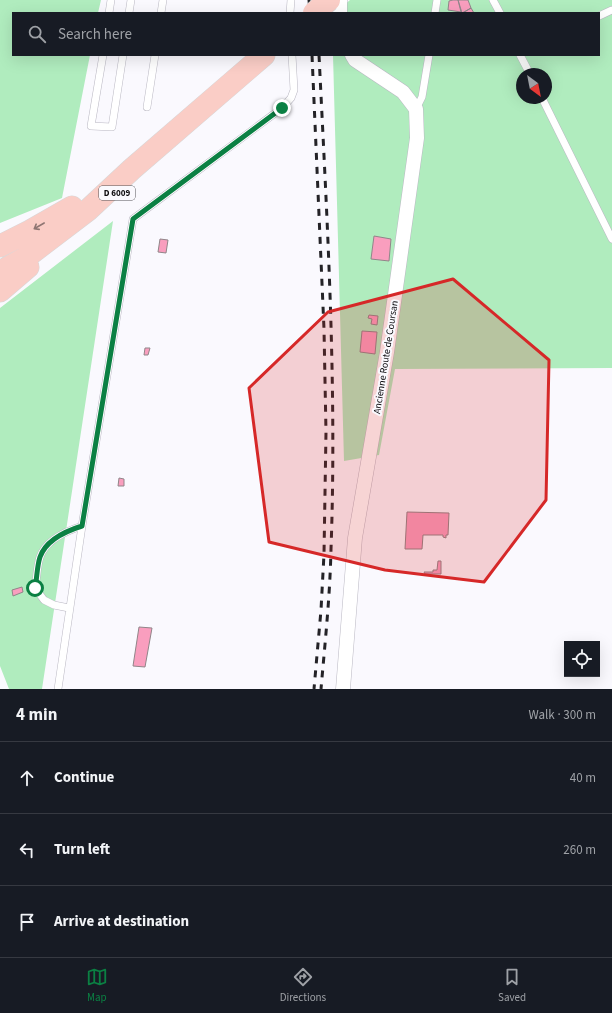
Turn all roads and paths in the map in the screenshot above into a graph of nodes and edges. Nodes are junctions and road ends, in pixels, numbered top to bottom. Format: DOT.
graph roads {
  1 [pos="111,0"];
  2 [pos="131,0"];
  3 [pos="163,0"];
  4 [pos="291,0"];
  5 [pos="329,0"];
  6 [pos="340,0"];
  7 [pos="437,0"];
  8 [pos="494,0"];
  9 [pos="612,10"];
  10 [pos="109,12"];
  11 [pos="129,12"];
  12 [pos="161,12"];
  13 [pos="290,12"];
  14 [pos="315,12"];
  15 [pos="340,12"];
  16 [pos="435,12"];
  17 [pos="500,12"];
  18 [pos="600,16"];
  19 [pos="102,56"];
  20 [pos="123,56"];
  21 [pos="155,56"];
  22 [pos="263,56"];
  23 [pos="292,56"];
  24 [pos="353,56"];
  25 [pos="429,56"];
  26 [pos="521,56"];
  27 [pos="527,68"];
  28 [pos="227,87"];
  29 [pos="545,104"];
  30 [pos="147,106"];
  31 [pos="416,109"];
  32 [pos="132,169"];
  33 [pos="612,239"];
  34 [pos="0,246"];
  35 [pos="0,272"];
  36 [pos="0,291"];
  37 [pos="82,526"];
  38 [pos="69,608"];
  39 [pos="58,689"];
  40 [pos="343,689"];
  1 -- 10 [label="lane"];
  2 -- 11 [label="lane"];
  3 -- 12 [label="lane"];
  4 -- 13 [label="lane"];
  5 -- 14 [label="main road, bridge"];
  6 -- 15 [label="street"];
  7 -- 16 [label="lane"];
  8 -- 17 [label="lane"];
  9 -- 18 [label="lane"];
  19 -- 20 [label="lane"];
  21 -- 30 [label="lane"];
  22 -- 28 [label="main road, D 6009"];
  23 -- 37 [label="lane"];
  24 -- 31 [label="street"];
  25 -- 31 [label="lane"];
  26 -- 27 [label="lane"];
  28 -- 32 [label="main road, D 6009"];
  28 -- 36 [label="main road, D 6009"];
  29 -- 33 [label="lane"];
  31 -- 40 [label="street, Ancienne Route de Coursan"];
  32 -- 34 [label="main road, D 6009, one-way"];
  32 -- 35 [label="main road, D 6009"];
  37 -- 38 [label="lane"];
  37 -- 38 [label="lane"];
  38 -- 39 [label="lane"];
}
